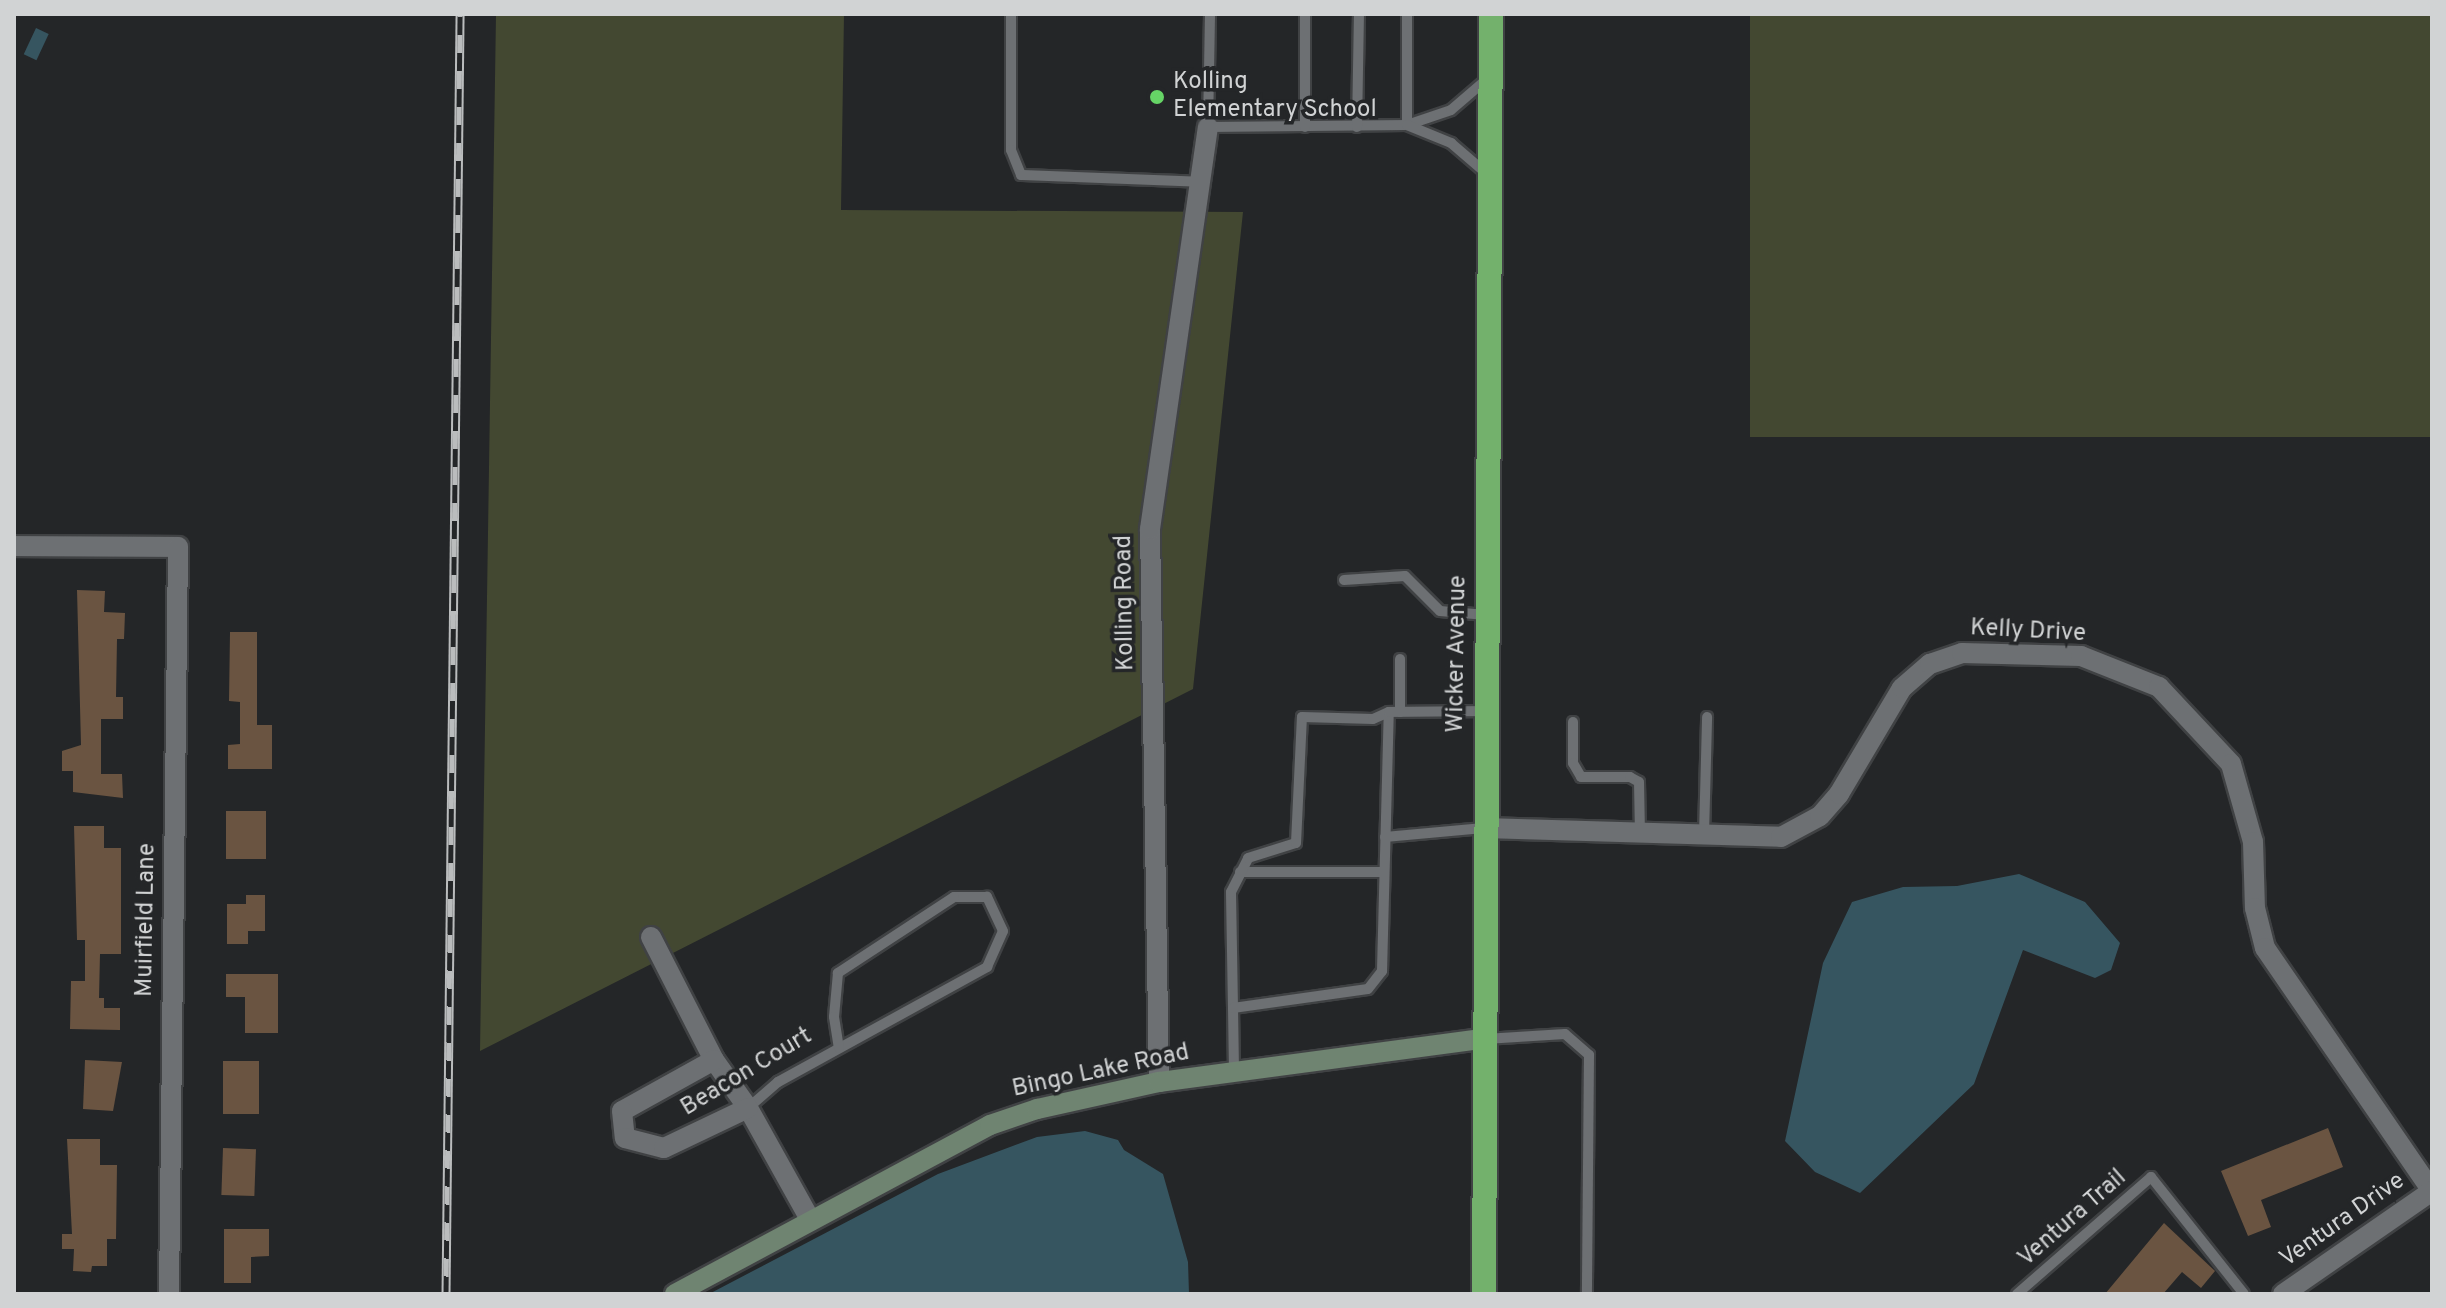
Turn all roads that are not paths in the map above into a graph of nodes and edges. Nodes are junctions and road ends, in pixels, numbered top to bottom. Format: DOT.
graph roads {
  1 [pos="1011,14"];
  2 [pos="1210,14"];
  3 [pos="1305,14"];
  4 [pos="1359,14"];
  5 [pos="1407,14"];
  6 [pos="1491,14"];
  7 [pos="1491,76"];
  8 [pos="1407,125"];
  9 [pos="1208,127"];
  10 [pos="1305,127"];
  11 [pos="1357,127"];
  12 [pos="1490,176"];
  13 [pos="1201,182"];
  14 [pos="14,546"];
  15 [pos="1344,580"];
  16 [pos="1486,615"];
  17 [pos="1400,659"];
  18 [pos="1485,711"];
  19 [pos="1394,712"];
  20 [pos="1707,717"];
  21 [pos="1573,722"];
  22 [pos="1484,828"];
  23 [pos="1640,835"];
  24 [pos="1385,837"];
  25 [pos="1704,837"];
  26 [pos="1240,872"];
  27 [pos="1384,872"];
  28 [pos="651,937"];
  29 [pos="1233,1008"];
  30 [pos="1483,1039"];
  31 [pos="839,1048"];
  32 [pos="714,1060"];
  33 [pos="1234,1071"];
  34 [pos="1159,1082"];
  35 [pos="748,1108"];
  36 [pos="2432,1191"];
  37 [pos="811,1221"];
  38 [pos="2290,1292"];
  39 [pos="169,1294"];
  40 [pos="675,1294"];
  41 [pos="1484,1294"];
  42 [pos="1587,1294"];
  43 [pos="2017,1294"];
  44 [pos="2244,1294"];
  1 -- 13 [label="lane"];
  2 -- 9 [label="lane"];
  3 -- 10 [label="lane"];
  4 -- 11 [label="lane"];
  5 -- 8 [label="lane"];
  6 -- 7 [label="highway, Wicker Avenue"];
  7 -- 8 [label="lane"];
  7 -- 12 [label="highway, Wicker Avenue"];
  8 -- 11 [label="lane"];
  8 -- 12 [label="lane"];
  9 -- 10 [label="lane"];
  9 -- 13 [label="street, Kolling Road"];
  10 -- 11 [label="lane"];
  12 -- 16 [label="highway, Wicker Avenue"];
  13 -- 34 [label="street, Kolling Road"];
  14 -- 39 [label="street, Muirfield Lane"];
  15 -- 16 [label="lane"];
  16 -- 18 [label="highway, Wicker Avenue"];
  17 -- 19 [label="lane"];
  18 -- 19 [label="lane"];
  18 -- 22 [label="highway, Wicker Avenue"];
  19 -- 24 [label="lane"];
  19 -- 26 [label="lane"];
  20 -- 25 [label="lane"];
  21 -- 23 [label="lane"];
  22 -- 23 [label="street, Kelly Drive"];
  22 -- 24 [label="lane"];
  22 -- 30 [label="highway, Wicker Avenue"];
  23 -- 25 [label="street, Kelly Drive"];
  24 -- 27 [label="lane"];
  25 -- 36 [label="street, Kelly Drive"];
  26 -- 27 [label="lane"];
  26 -- 29 [label="lane"];
  27 -- 29 [label="lane"];
  28 -- 32 [label="street"];
  29 -- 33 [label="lane"];
  30 -- 33 [label="street, Bingo Lake Road"];
  30 -- 41 [label="highway, Wicker Avenue"];
  30 -- 42 [label="lane"];
  31 -- 31 [label="lane, Beacon Court"];
  31 -- 35 [label="lane, Beacon Court"];
  32 -- 35 [label="street"];
  32 -- 35 [label="street, Beacon Court"];
  33 -- 34 [label="street, Bingo Lake Road"];
  34 -- 37 [label="street, Bingo Lake Road"];
  35 -- 37 [label="street"];
  36 -- 38 [label="street, Ventura Drive"];
  37 -- 40 [label="street, Bingo Lake Road"];
  43 -- 44 [label="lane, Ventura Trail"];
}
